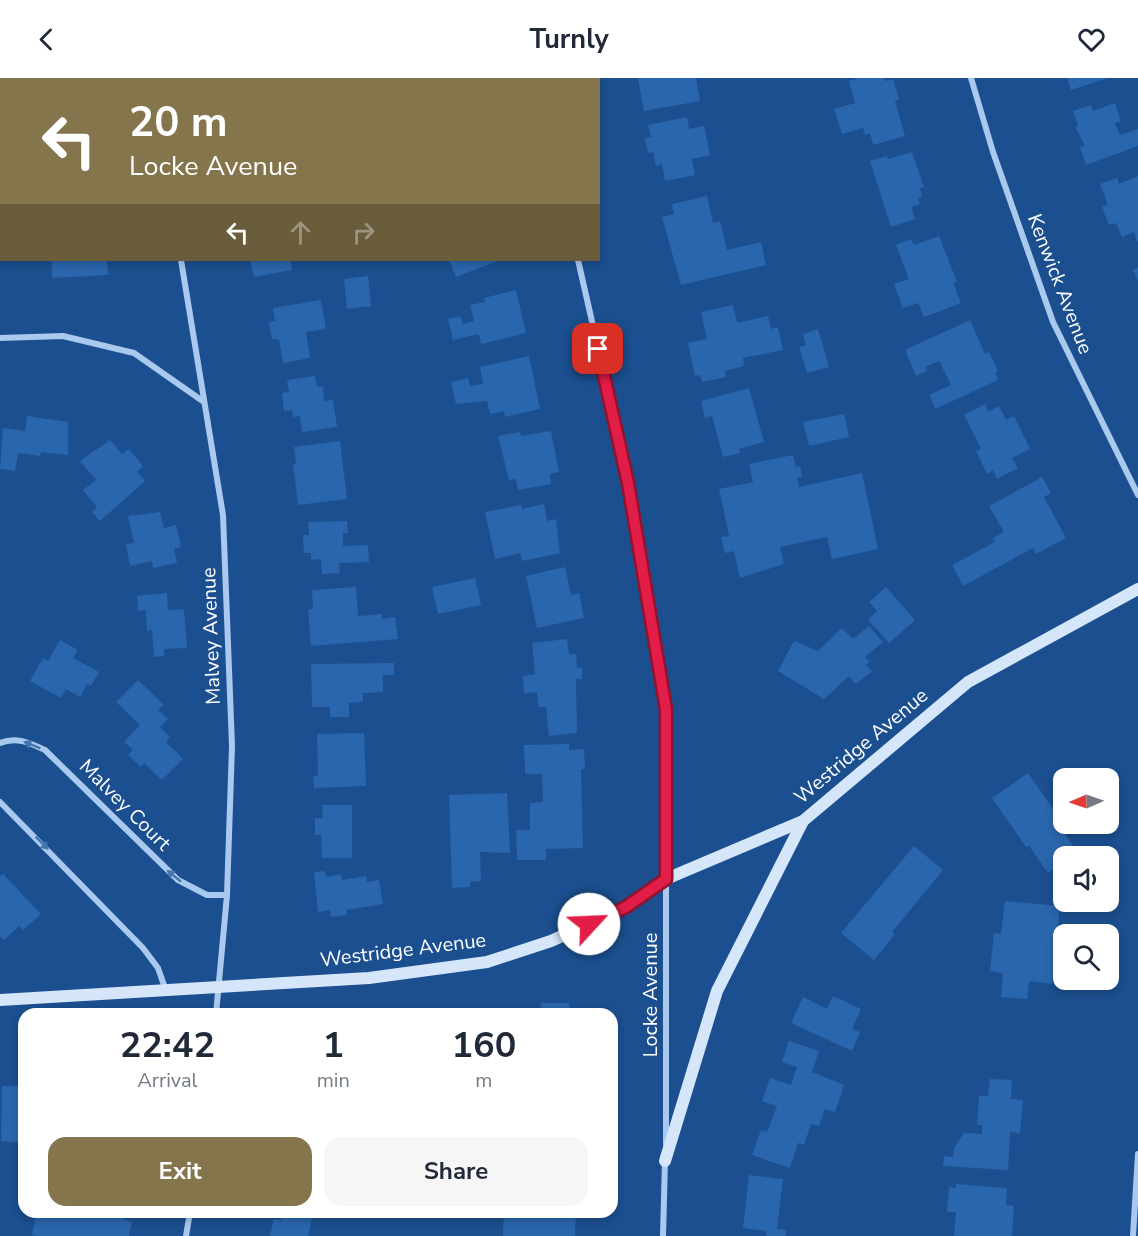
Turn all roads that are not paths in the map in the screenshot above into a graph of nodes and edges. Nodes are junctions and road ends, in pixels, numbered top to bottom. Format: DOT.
graph roads {
  1 [pos="971,78"];
  2 [pos="181,261"];
  3 [pos="578,261"];
  4 [pos="0,338"];
  5 [pos="204,402"];
  6 [pos="1138,495"];
  7 [pos="1138,589"];
  8 [pos="0,743"];
  9 [pos="0,802"];
  10 [pos="803,820"];
  11 [pos="666,879"];
  12 [pos="227,895"];
  13 [pos="219,986"];
  14 [pos="165,988"];
  15 [pos="0,1000"];
  16 [pos="217,1008"];
  17 [pos="1138,1154"];
  18 [pos="665,1161"];
  19 [pos="189,1218"];
  20 [pos="186,1236"];
  21 [pos="663,1236"];
  22 [pos="1133,1236"];
  1 -- 6 [label="street, Kenwick Avenue"];
  2 -- 5 [label="street, Malvey Avenue"];
  3 -- 11 [label="street, Locke Avenue"];
  4 -- 5 [label="street"];
  5 -- 12 [label="street, Malvey Avenue"];
  7 -- 10 [label="street, Westridge Avenue"];
  12 -- 8 [label="street, Malvey Court, one-way"];
  9 -- 14 [label="street, one-way"];
  10 -- 11 [label="street, Westridge Avenue"];
  10 -- 18 [label="street"];
  11 -- 13 [label="street, Westridge Avenue"];
  11 -- 18 [label="street, Locke Avenue"];
  12 -- 13 [label="street, Malvey Avenue"];
  13 -- 14 [label="street, Westridge Avenue"];
  13 -- 16 [label="street, Malvey Avenue"];
  14 -- 15 [label="street, Westridge Avenue"];
  17 -- 22 [label="street"];
  18 -- 21 [label="street, Locke Avenue"];
  19 -- 20 [label="street"];
}
